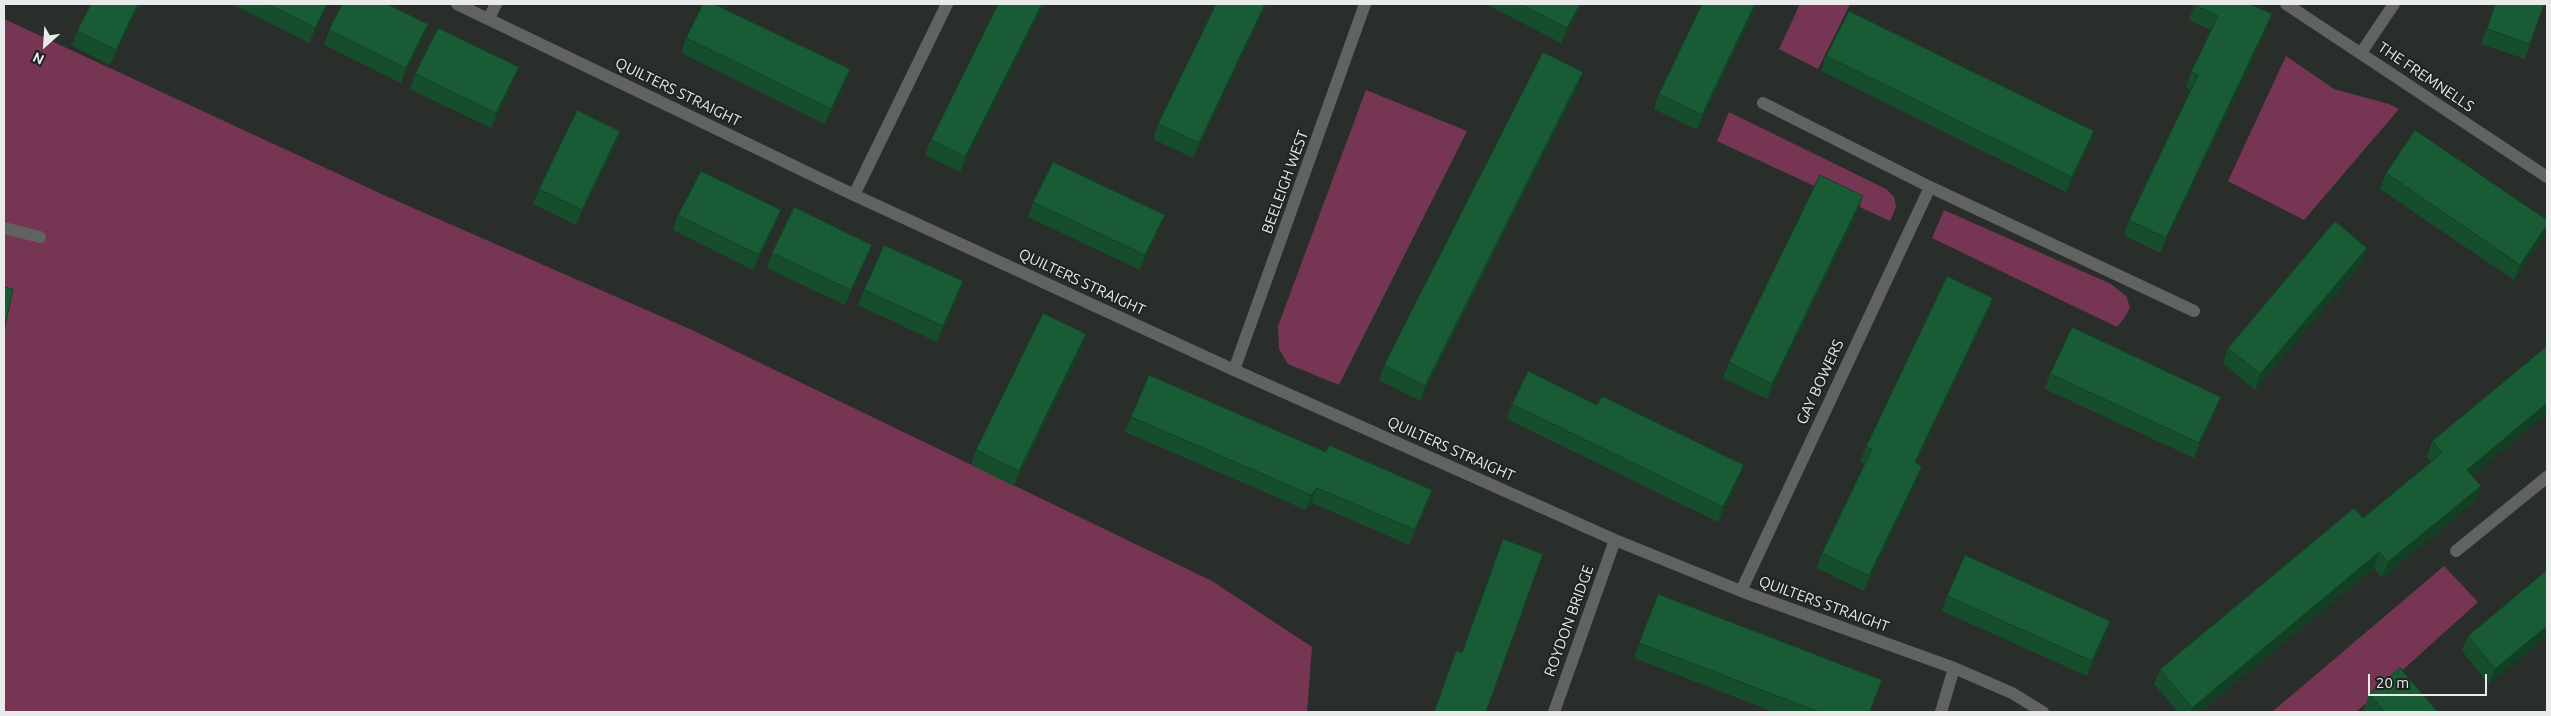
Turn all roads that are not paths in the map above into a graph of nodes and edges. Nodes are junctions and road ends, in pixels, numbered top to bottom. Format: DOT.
graph roads {
  1 [pos="457,4"];
  2 [pos="496,4"];
  3 [pos="947,4"];
  4 [pos="1365,4"];
  5 [pos="2286,4"];
  6 [pos="2394,4"];
  7 [pos="489,18"];
  8 [pos="2361,52"];
  9 [pos="1763,103"];
  10 [pos="2547,177"];
  11 [pos="1930,187"];
  12 [pos="854,195"];
  13 [pos="4,228"];
  14 [pos="40,237"];
  15 [pos="2194,310"];
  16 [pos="1234,370"];
  17 [pos="2547,477"];
  18 [pos="1615,540"];
  19 [pos="2456,551"];
  20 [pos="1741,591"];
  21 [pos="1954,668"];
  22 [pos="1554,712"];
  23 [pos="1941,712"];
  24 [pos="2043,712"];
  1 -- 7 [label="street, QUILTERS STRAIGHT"];
  2 -- 7 [label="street"];
  3 -- 12 [label="street"];
  4 -- 16 [label="street, BEELEIGH WEST"];
  5 -- 8 [label="street, THE FREMNELLS"];
  6 -- 8 [label="street"];
  7 -- 12 [label="street, QUILTERS STRAIGHT"];
  8 -- 10 [label="street, THE FREMNELLS"];
  9 -- 11 [label="street"];
  11 -- 15 [label="street"];
  11 -- 20 [label="street, GAY BOWERS"];
  12 -- 16 [label="street, QUILTERS STRAIGHT"];
  13 -- 14 [label="street"];
  16 -- 18 [label="street, QUILTERS STRAIGHT"];
  17 -- 19 [label="street"];
  18 -- 20 [label="street, QUILTERS STRAIGHT"];
  18 -- 22 [label="street, ROYDON BRIDGE"];
  20 -- 21 [label="street, QUILTERS STRAIGHT"];
  21 -- 23 [label="street"];
  21 -- 24 [label="street, QUILTERS STRAIGHT"];
}
